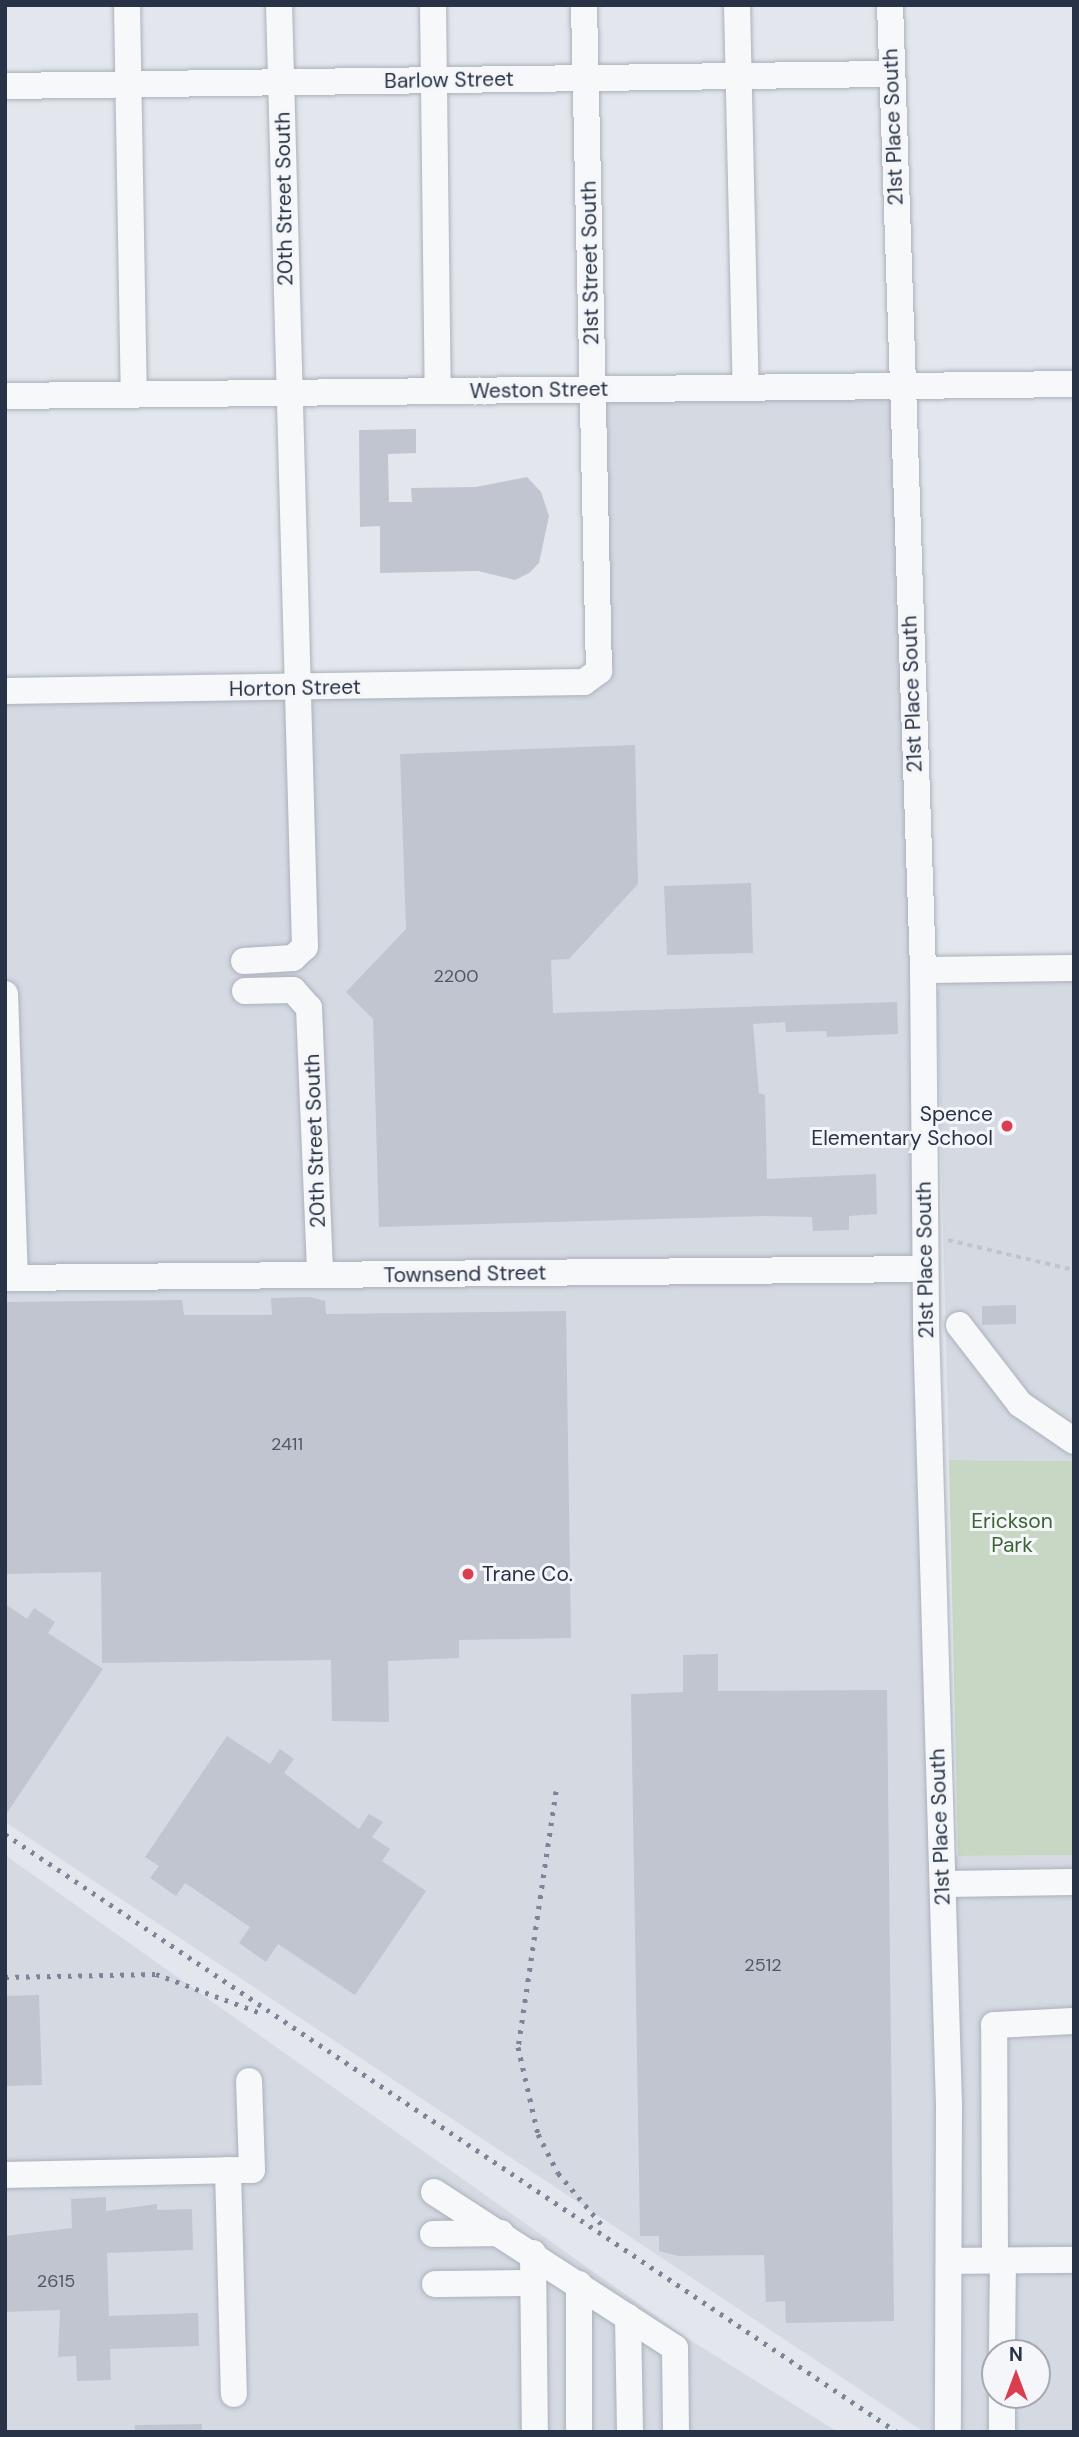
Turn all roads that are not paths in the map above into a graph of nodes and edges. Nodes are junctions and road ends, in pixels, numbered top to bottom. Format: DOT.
graph roads {
  1 [pos="127,5"];
  2 [pos="279,5"];
  3 [pos="433,5"];
  4 [pos="584,5"];
  5 [pos="737,5"];
  6 [pos="890,5"];
  7 [pos="892,74"];
  8 [pos="739,76"];
  9 [pos="586,78"];
  10 [pos="434,81"];
  11 [pos="281,83"];
  12 [pos="129,85"];
  13 [pos="5,86"];
  14 [pos="1074,384"];
  15 [pos="900,386"];
  16 [pos="746,387"];
  17 [pos="593,389"];
  18 [pos="438,391"];
  19 [pos="289,393"];
  20 [pos="134,395"];
  21 [pos="5,396"];
  22 [pos="584,682"];
  23 [pos="298,688"];
  24 [pos="5,691"];
  25 [pos="244,961"];
  26 [pos="1074,968"];
  27 [pos="923,971"];
  28 [pos="244,991"];
  29 [pos="5,994"];
  30 [pos="925,1269"];
  31 [pos="320,1275"];
  32 [pos="10,1278"];
  33 [pos="959,1325"];
  34 [pos="1074,1441"];
  35 [pos="1074,1882"];
  36 [pos="943,1884"];
  37 [pos="1074,2021"];
  38 [pos="249,2081"];
  39 [pos="228,2171"];
  40 [pos="5,2175"];
  41 [pos="434,2192"];
  42 [pos="433,2234"];
  43 [pos="501,2234"];
  44 [pos="533,2253"];
  45 [pos="1074,2260"];
  46 [pos="951,2261"];
  47 [pos="999,2261"];
  48 [pos="533,2283"];
  49 [pos="435,2284"];
  50 [pos="579,2284"];
  51 [pos="628,2316"];
  52 [pos="1002,2339"];
  53 [pos="234,2394"];
  54 [pos="1002,2409"];
  55 [pos="535,2432"];
  56 [pos="579,2432"];
  57 [pos="630,2432"];
  58 [pos="676,2432"];
  59 [pos="948,2432"];
  60 [pos="1002,2432"];
  1 -- 12 [label="street"];
  2 -- 11 [label="street, 20th Street South"];
  3 -- 10 [label="street"];
  4 -- 9 [label="street, 21st Street South"];
  5 -- 8 [label="street"];
  6 -- 7 [label="street, 21st Place South"];
  7 -- 8 [label="street, Barlow Street"];
  7 -- 15 [label="street, 21st Place South"];
  8 -- 9 [label="street, Barlow Street"];
  8 -- 16 [label="street"];
  9 -- 10 [label="street, Barlow Street"];
  9 -- 17 [label="street, 21st Street South"];
  10 -- 11 [label="street, Barlow Street"];
  10 -- 18 [label="street"];
  11 -- 12 [label="street, Barlow Street"];
  11 -- 19 [label="street, 20th Street South"];
  12 -- 13 [label="street, Barlow Street"];
  12 -- 20 [label="street"];
  14 -- 15 [label="street, Weston Street"];
  15 -- 16 [label="street, Weston Street"];
  15 -- 27 [label="street, 21st Place South"];
  16 -- 17 [label="street, Weston Street"];
  17 -- 18 [label="street, Weston Street"];
  17 -- 22 [label="street, 21st Street South"];
  18 -- 19 [label="street, Weston Street"];
  19 -- 20 [label="street, Weston Street"];
  19 -- 23 [label="street, 20th Street South"];
  20 -- 21 [label="street, Weston Street"];
  22 -- 23 [label="street, Horton Street"];
  23 -- 24 [label="street, Horton Street"];
  23 -- 25 [label="street"];
  26 -- 27 [label="street"];
  27 -- 30 [label="street, 21st Place South"];
  28 -- 31 [label="street, 20th Street South"];
  29 -- 32 [label="street"];
  30 -- 31 [label="street, Townsend Street"];
  30 -- 36 [label="street, 21st Place South"];
  31 -- 32 [label="street, Townsend Street"];
  33 -- 34 [label="street"];
  35 -- 36 [label="street"];
  36 -- 46 [label="street, 21st Place South"];
  37 -- 47 [label="street"];
  38 -- 39 [label="street"];
  39 -- 40 [label="street"];
  39 -- 53 [label="street"];
  41 -- 43 [label="street"];
  42 -- 43 [label="street"];
  43 -- 44 [label="street"];
  44 -- 48 [label="street"];
  44 -- 50 [label="street"];
  45 -- 47 [label="street"];
  46 -- 47 [label="street"];
  46 -- 59 [label="street, 21st Place South"];
  47 -- 52 [label="street"];
  48 -- 49 [label="street"];
  48 -- 55 [label="street"];
  50 -- 51 [label="street"];
  50 -- 56 [label="street"];
  51 -- 57 [label="street"];
  51 -- 58 [label="street"];
  54 -- 60 [label="street"];
}
